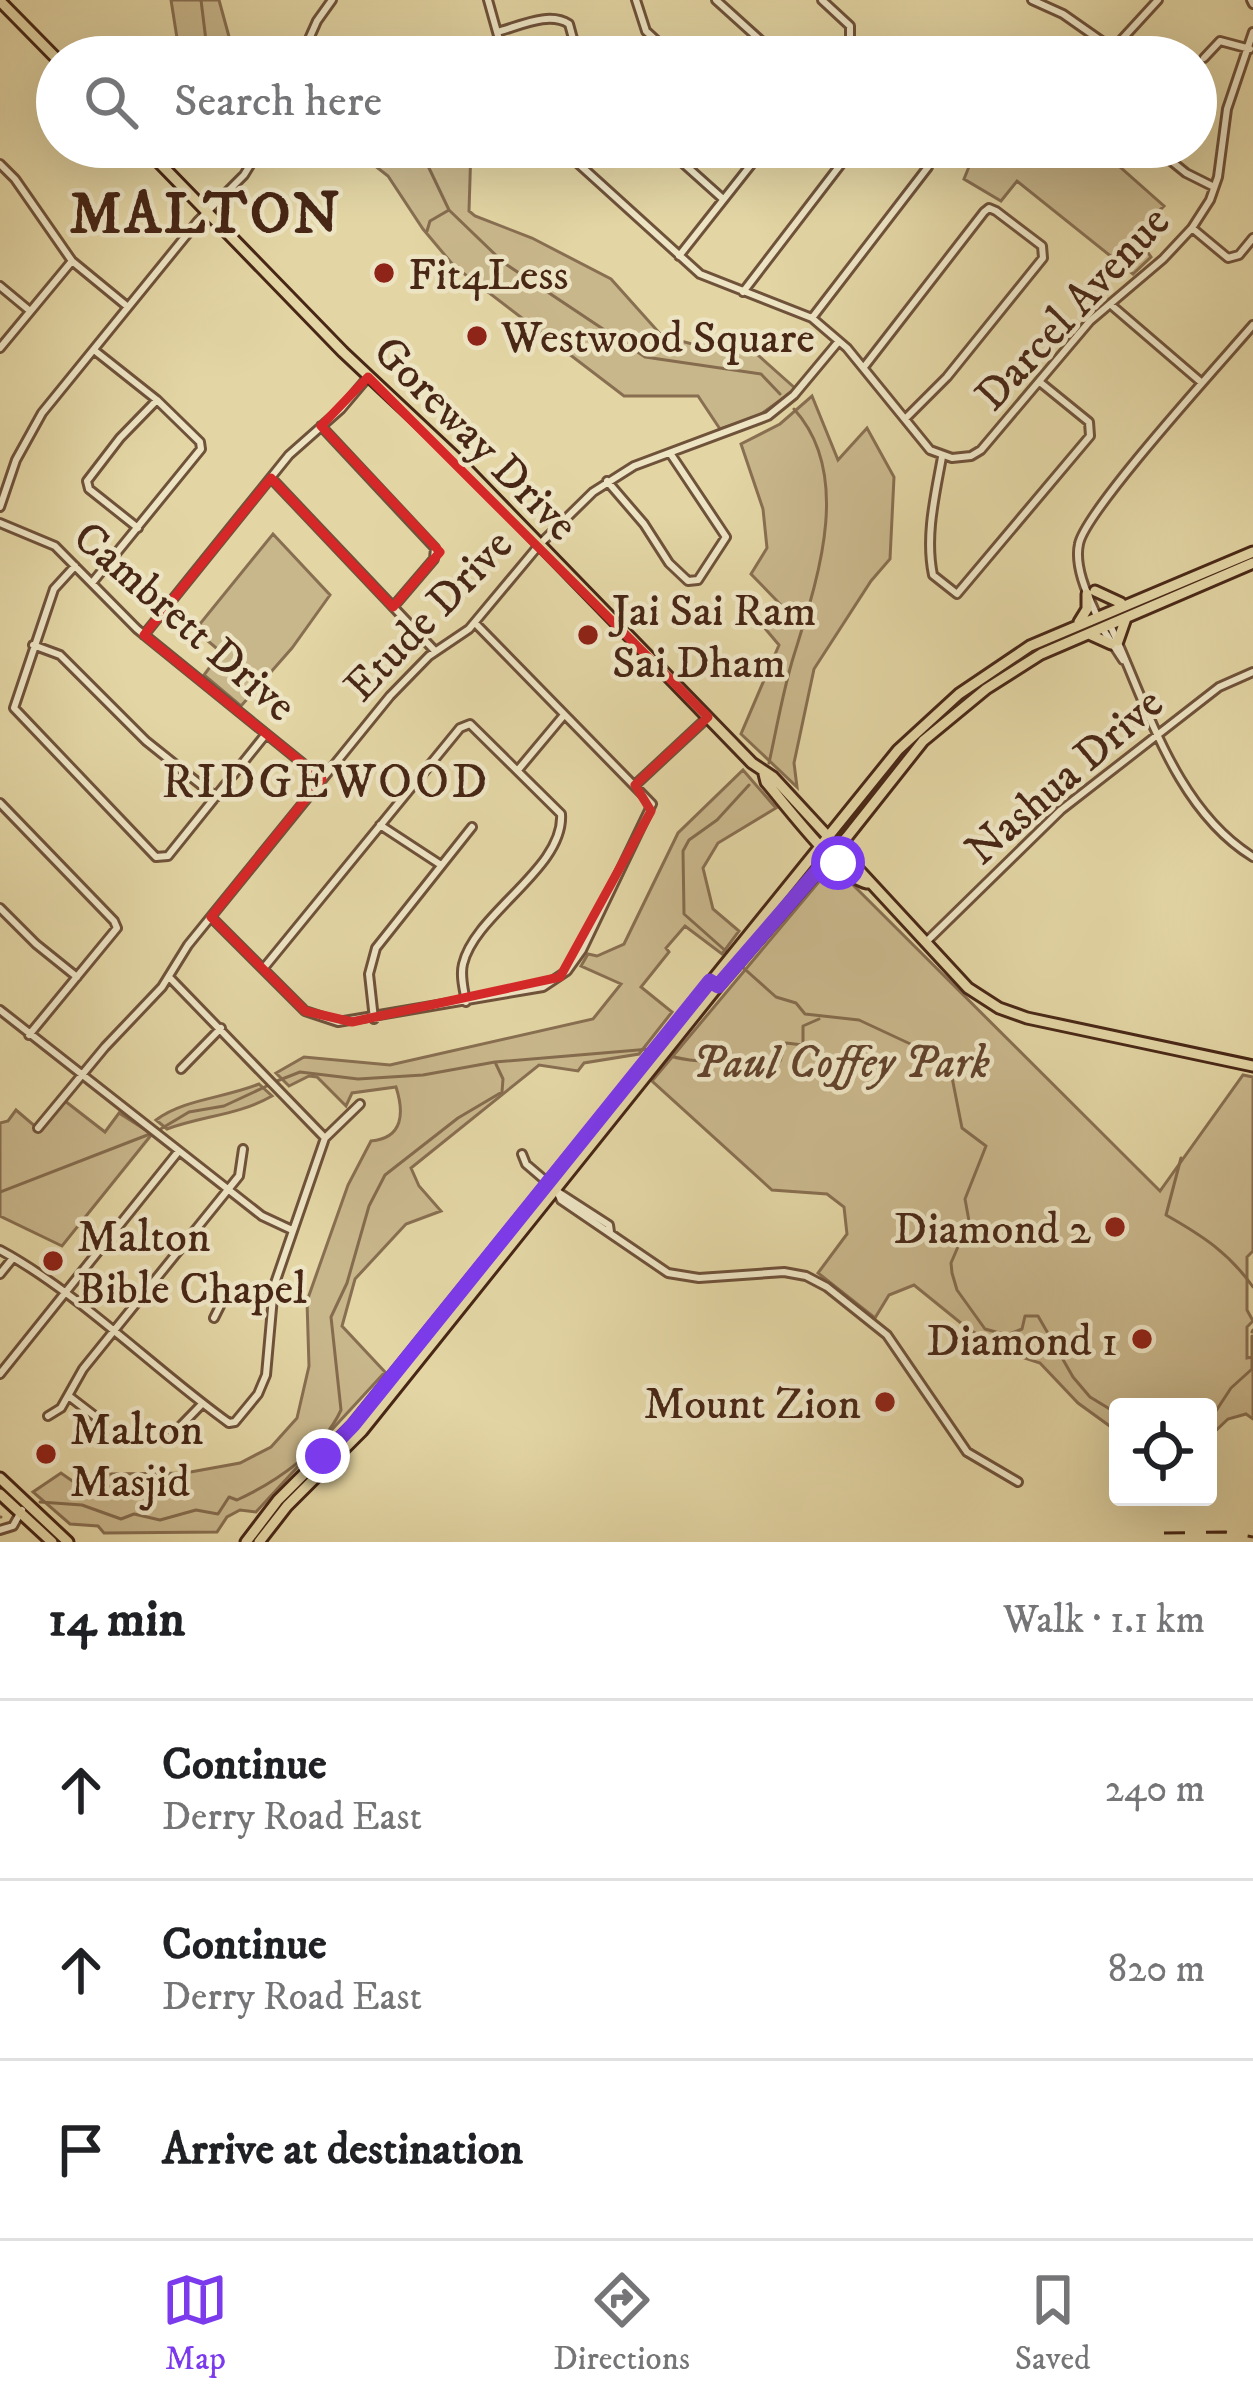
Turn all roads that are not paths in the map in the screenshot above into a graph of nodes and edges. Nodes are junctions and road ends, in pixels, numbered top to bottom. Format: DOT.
graph roads {
  1 [pos="332,0"];
  2 [pos="488,0"];
  3 [pos="636,0"];
  4 [pos="716,0"];
  5 [pos="822,0"];
  6 [pos="1032,0"];
  7 [pos="1158,0"];
  8 [pos="0,1"];
  9 [pos="497,32"];
  10 [pos="1253,32"];
  11 [pos="310,36"];
  12 [pos="498,36"];
  13 [pos="572,36"];
  14 [pos="651,36"];
  15 [pos="756,36"];
  16 [pos="848,36"];
  17 [pos="1095,36"];
  18 [pos="1126,36"];
  19 [pos="36,38"];
  20 [pos="1217,44"];
  21 [pos="1251,49"];
  22 [pos="0,164"];
  23 [pos="163,168"];
  24 [pos="248,168"];
  25 [pos="583,168"];
  26 [pos="688,168"];
  27 [pos="748,168"];
  28 [pos="838,168"];
  29 [pos="927,168"];
  30 [pos="1180,168"];
  31 [pos="1214,187"];
  32 [pos="723,199"];
  33 [pos="206,212"];
  34 [pos="1192,228"];
  35 [pos="1253,238"];
  36 [pos="679,256"];
  37 [pos="72,261"];
  38 [pos="0,286"];
  39 [pos="743,292"];
  40 [pos="1110,304"];
  41 [pos="128,307"];
  42 [pos="30,311"];
  43 [pos="812,318"];
  44 [pos="1253,325"];
  45 [pos="839,341"];
  46 [pos="0,348"];
  47 [pos="94,349"];
  48 [pos="864,367"];
  49 [pos="368,377"];
  50 [pos="1040,383"];
  51 [pos="1202,383"];
  52 [pos="157,400"];
  53 [pos="906,418"];
  54 [pos="321,426"];
  55 [pos="670,453"];
  56 [pos="942,457"];
  57 [pos="271,478"];
  58 [pos="607,482"];
  59 [pos="0,507"];
  60 [pos="0,523"];
  61 [pos="138,528"];
  62 [pos="540,544"];
  63 [pos="1253,552"];
  64 [pos="1253,562"];
  65 [pos="75,566"];
  66 [pos="92,583"];
  67 [pos="1091,592"];
  68 [pos="393,607"];
  69 [pos="1128,610"];
  70 [pos="1103,620"];
  71 [pos="475,623"];
  72 [pos="1076,625"];
  73 [pos="1086,634"];
  74 [pos="144,635"];
  75 [pos="1114,643"];
  76 [pos="33,645"];
  77 [pos="435,651"];
  78 [pos="1253,672"];
  79 [pos="564,715"];
  80 [pos="708,717"];
  81 [pos="1159,733"];
  82 [pos="266,734"];
  83 [pos="518,770"];
  84 [pos="322,779"];
  85 [pos="634,785"];
  86 [pos="216,797"];
  87 [pos="0,803"];
  88 [pos="380,825"];
  89 [pos="472,827"];
  90 [pos="826,840"];
  91 [pos="835,850"];
  92 [pos="1253,856"];
  93 [pos="441,865"];
  94 [pos="0,908"];
  95 [pos="770,916"];
  96 [pos="212,917"];
  97 [pos="925,943"];
  98 [pos="263,969"];
  99 [pos="77,977"];
  100 [pos="170,978"];
  101 [pos="466,1001"];
  102 [pos="0,1010"];
  103 [pos="374,1018"];
  104 [pos="221,1028"];
  105 [pos="28,1035"];
  106 [pos="652,1062"];
  107 [pos="1253,1066"];
  108 [pos="181,1069"];
  109 [pos="82,1072"];
  110 [pos="361,1104"];
  111 [pos="38,1128"];
  112 [pos="325,1138"];
  113 [pos="243,1149"];
  114 [pos="178,1152"];
  115 [pos="522,1154"];
  116 [pos="567,1179"];
  117 [pos="553,1188"];
  118 [pos="227,1189"];
  119 [pos="572,1198"];
  120 [pos="292,1230"];
  121 [pos="610,1232"];
  122 [pos="0,1250"];
  123 [pos="13,1258"];
  124 [pos="0,1274"];
  125 [pos="65,1294"];
  126 [pos="271,1300"];
  127 [pos="214,1318"];
  128 [pos="112,1333"];
  129 [pos="0,1374"];
  130 [pos="70,1397"];
  131 [pos="202,1403"];
  132 [pos="48,1416"];
  133 [pos="102,1427"];
  134 [pos="170,1437"];
  135 [pos="0,1478"];
  136 [pos="1018,1482"];
  137 [pos="0,1494"];
  138 [pos="24,1506"];
  139 [pos="0,1530"];
  140 [pos="52,1542"];
  141 [pos="68,1542"];
  142 [pos="246,1542"];
  143 [pos="259,1542"];
  1 -- 11 [label="street"];
  2 -- 9 [label="street"];
  3 -- 14 [label="street"];
  4 -- 15 [label="street"];
  5 -- 16 [label="street"];
  6 -- 17 [label="street"];
  7 -- 18 [label="street"];
  8 -- 19 [label="main road"];
  9 -- 12 [label="street"];
  9 -- 13 [label="street"];
  10 -- 21 [label="street, Darcel Avenue"];
  20 -- 21 [label="street"];
  21 -- 31 [label="street, Darcel Avenue"];
  22 -- 37 [label="street"];
  23 -- 33 [label="main road, Goreway Drive"];
  24 -- 33 [label="street"];
  25 -- 36 [label="street, Darcel Avenue"];
  26 -- 32 [label="street"];
  27 -- 32 [label="street"];
  28 -- 39 [label="street"];
  29 -- 43 [label="street"];
  30 -- 31 [label="street"];
  31 -- 34 [label="street, Darcel Avenue"];
  32 -- 36 [label="street"];
  33 -- 41 [label="street"];
  33 -- 49 [label="main road, Goreway Drive"];
  34 -- 35 [label="street"];
  34 -- 40 [label="street, Darcel Avenue"];
  36 -- 39 [label="street, Darcel Avenue"];
  37 -- 41 [label="street"];
  37 -- 42 [label="street"];
  38 -- 42 [label="street"];
  39 -- 43 [label="street, Darcel Avenue"];
  40 -- 50 [label="street, Darcel Avenue"];
  40 -- 51 [label="street"];
  41 -- 47 [label="street"];
  42 -- 46 [label="street"];
  43 -- 45 [label="street, Darcel Avenue"];
  44 -- 51 [label="street"];
  45 -- 48 [label="street, Darcel Avenue"];
  45 -- 55 [label="street, Etude Drive"];
  47 -- 52 [label="street"];
  47 -- 59 [label="street"];
  48 -- 53 [label="street, Darcel Avenue"];
  48 -- 53 [label="street"];
  49 -- 54 [label="street"];
  49 -- 62 [label="main road, Goreway Drive"];
  50 -- 56 [label="street, Darcel Avenue"];
  50 -- 56 [label="street"];
  51 -- 67 [label="street"];
  52 -- 61 [label="street"];
  52 -- 61 [label="street"];
  53 -- 56 [label="street, Darcel Avenue"];
  54 -- 57 [label="street"];
  54 -- 68 [label="street"];
  55 -- 58 [label="street, Etude Drive"];
  55 -- 58 [label="street"];
  57 -- 68 [label="street"];
  57 -- 74 [label="street"];
  58 -- 62 [label="street, Etude Drive"];
  60 -- 65 [label="street, Cambrett Drive"];
  61 -- 66 [label="street"];
  62 -- 71 [label="street, Etude Drive"];
  62 -- 80 [label="main road, Goreway Drive"];
  63 -- 69 [label="main road"];
  64 -- 69 [label="main road"];
  65 -- 66 [label="street, Cambrett Drive"];
  65 -- 76 [label="street"];
  66 -- 74 [label="street, Cambrett Drive"];
  67 -- 69 [label="main road"];
  67 -- 70 [label="street"];
  67 -- 72 [label="main road"];
  68 -- 77 [label="street"];
  69 -- 70 [label="main road"];
  69 -- 75 [label="main road"];
  70 -- 72 [label="main road"];
  70 -- 73 [label="main road"];
  70 -- 75 [label="street"];
  71 -- 77 [label="street, Etude Drive"];
  71 -- 79 [label="street"];
  72 -- 90 [label="main road"];
  73 -- 75 [label="main road"];
  73 -- 91 [label="main road"];
  74 -- 82 [label="street, Cambrett Drive"];
  75 -- 81 [label="street"];
  76 -- 86 [label="street"];
  76 -- 86 [label="street"];
  77 -- 84 [label="street, Etude Drive"];
  78 -- 81 [label="street, Nashua Drive"];
  79 -- 83 [label="street"];
  79 -- 85 [label="street"];
  80 -- 85 [label="street"];
  80 -- 90 [label="main road, Goreway Drive"];
  81 -- 92 [label="street"];
  81 -- 97 [label="street, Nashua Drive"];
  82 -- 84 [label="street, Cambrett Drive"];
  82 -- 86 [label="street"];
  83 -- 88 [label="street"];
  83 -- 101 [label="street"];
  84 -- 96 [label="street, Etude Drive"];
  85 -- 101 [label="street"];
  87 -- 99 [label="street"];
  88 -- 93 [label="street"];
  88 -- 98 [label="street"];
  89 -- 93 [label="street"];
  90 -- 91 [label="main road, Goreway Drive"];
  90 -- 95 [label="main road"];
  91 -- 95 [label="main road"];
  91 -- 97 [label="main road, Goreway Drive"];
  93 -- 103 [label="street"];
  94 -- 99 [label="street"];
  95 -- 106 [label="main road"];
  96 -- 98 [label="street"];
  96 -- 100 [label="street, Etude Drive"];
  97 -- 107 [label="main road, Goreway Drive"];
  98 -- 103 [label="street"];
  99 -- 105 [label="street"];
  100 -- 104 [label="street"];
  100 -- 109 [label="street, Etude Drive"];
  101 -- 103 [label="street"];
  102 -- 105 [label="street"];
  104 -- 108 [label="street"];
  104 -- 112 [label="street"];
  105 -- 109 [label="street"];
  106 -- 116 [label="main road"];
  106 -- 117 [label="main road"];
  109 -- 111 [label="street, Etude Drive"];
  109 -- 114 [label="street"];
  110 -- 112 [label="street"];
  112 -- 120 [label="street"];
  113 -- 118 [label="street"];
  114 -- 118 [label="street"];
  114 -- 125 [label="street"];
  115 -- 117 [label="street"];
  116 -- 117 [label="main road"];
  116 -- 119 [label="main road"];
  117 -- 119 [label="street"];
  117 -- 121 [label="street"];
  117 -- 142 [label="main road"];
  117 -- 143 [label="main road"];
  118 -- 120 [label="street"];
  118 -- 128 [label="street"];
  119 -- 121 [label="street"];
  120 -- 126 [label="street"];
  121 -- 136 [label="street"];
  122 -- 123 [label="street"];
  123 -- 124 [label="street"];
  123 -- 125 [label="street"];
  125 -- 128 [label="street"];
  125 -- 129 [label="street"];
  126 -- 127 [label="street"];
  126 -- 131 [label="street"];
  128 -- 130 [label="street"];
  128 -- 131 [label="street"];
  130 -- 132 [label="street"];
  130 -- 133 [label="street"];
  131 -- 134 [label="street"];
  135 -- 138 [label="main road"];
  137 -- 138 [label="main road"];
  138 -- 139 [label="street"];
  138 -- 140 [label="main road"];
  138 -- 141 [label="main road"];
}
